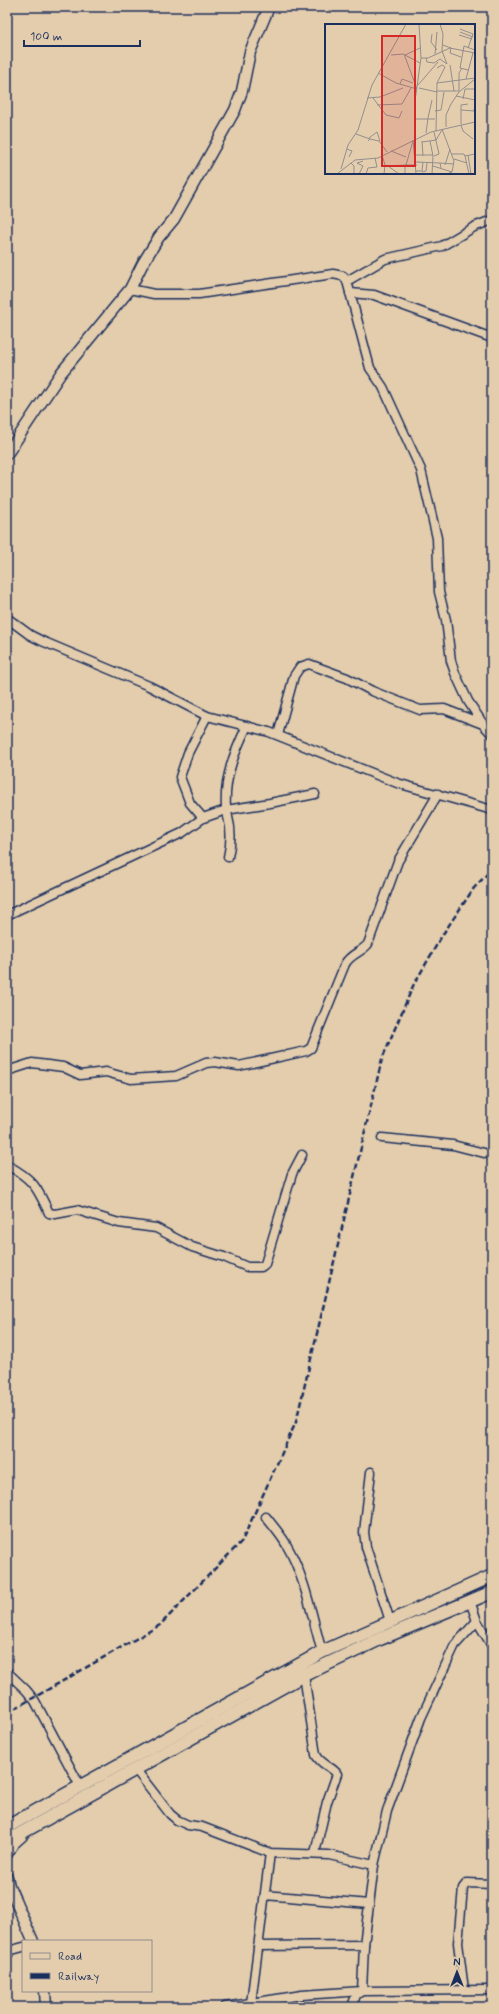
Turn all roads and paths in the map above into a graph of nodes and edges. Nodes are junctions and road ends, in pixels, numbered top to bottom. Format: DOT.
graph roads {
  1 [pos="269,7"];
  2 [pos="492,220"];
  3 [pos="347,281"];
  4 [pos="130,289"];
  5 [pos="350,293"];
  6 [pos="492,338"];
  7 [pos="7,454"];
  8 [pos="7,618"];
  9 [pos="207,716"];
  10 [pos="483,724"];
  11 [pos="247,726"];
  12 [pos="492,734"];
  13 [pos="278,735"];
  14 [pos="315,794"];
  15 [pos="438,794"];
  16 [pos="226,810"];
  17 [pos="492,810"];
  18 [pos="203,818"];
  19 [pos="228,857"];
  20 [pos="7,915"];
  21 [pos="7,1071"];
  22 [pos="382,1138"];
  23 [pos="302,1155"];
  24 [pos="492,1155"];
  25 [pos="7,1165"];
  26 [pos="371,1472"];
  27 [pos="266,1517"];
  28 [pos="492,1576"];
  29 [pos="492,1592"];
  30 [pos="470,1601"];
  31 [pos="390,1621"];
  32 [pos="478,1621"];
  33 [pos="492,1646"];
  34 [pos="322,1652"];
  35 [pos="7,1672"];
  36 [pos="304,1675"];
  37 [pos="136,1770"];
  38 [pos="80,1786"];
  39 [pos="7,1828"];
  40 [pos="30,1829"];
  41 [pos="7,1841"];
  42 [pos="270,1853"];
  43 [pos="7,1854"];
  44 [pos="315,1854"];
  45 [pos="374,1865"];
  46 [pos="8,1883"];
  47 [pos="492,1884"];
  48 [pos="265,1895"];
  49 [pos="369,1904"];
  50 [pos="33,1940"];
  51 [pos="364,1945"];
  52 [pos="258,1946"];
  53 [pos="22,1947"];
  54 [pos="7,1955"];
  55 [pos="464,1990"];
  56 [pos="492,1990"];
  57 [pos="362,1991"];
  58 [pos="44,1992"];
  59 [pos="251,2003"];
  60 [pos="46,2007"];
  61 [pos="225,2007"];
  62 [pos="352,2007"];
  1 -- 4 [label="street"];
  2 -- 3 [label="street"];
  3 -- 4 [label="street"];
  3 -- 5 [label="street"];
  4 -- 7 [label="street"];
  5 -- 6 [label="street"];
  5 -- 10 [label="street"];
  8 -- 9 [label="street"];
  9 -- 11 [label="street"];
  9 -- 18 [label="street"];
  10 -- 12 [label="street"];
  10 -- 13 [label="street"];
  11 -- 13 [label="street"];
  11 -- 16 [label="street"];
  13 -- 15 [label="street"];
  14 -- 16 [label="street"];
  15 -- 17 [label="street"];
  15 -- 21 [label="street"];
  16 -- 18 [label="street"];
  16 -- 19 [label="street"];
  18 -- 20 [label="street"];
  22 -- 24 [label="street"];
  23 -- 25 [label="street"];
  26 -- 31 [label="street"];
  27 -- 34 [label="street"];
  28 -- 31 [label="main road"];
  29 -- 30 [label="main road"];
  30 -- 32 [label="street"];
  30 -- 36 [label="main road"];
  31 -- 34 [label="main road"];
  32 -- 33 [label="street"];
  32 -- 45 [label="street"];
  34 -- 38 [label="main road"];
  35 -- 38 [label="street"];
  36 -- 37 [label="main road"];
  36 -- 44 [label="street"];
  37 -- 40 [label="main road"];
  37 -- 42 [label="street"];
  38 -- 39 [label="main road"];
  40 -- 41 [label="main road"];
  40 -- 43 [label="street"];
  42 -- 44 [label="street"];
  42 -- 48 [label="street"];
  44 -- 45 [label="street"];
  45 -- 49 [label="street"];
  46 -- 50 [label="street"];
  47 -- 55 [label="street"];
  48 -- 49 [label="street"];
  48 -- 52 [label="street"];
  49 -- 51 [label="street"];
  51 -- 52 [label="street"];
  51 -- 57 [label="street"];
  52 -- 59 [label="street"];
  53 -- 54 [label="street"];
  55 -- 56 [label="street"];
  55 -- 57 [label="street"];
  57 -- 59 [label="street"];
  57 -- 62 [label="street"];
  58 -- 60 [label="street"];
  59 -- 61 [label="street"];
}
